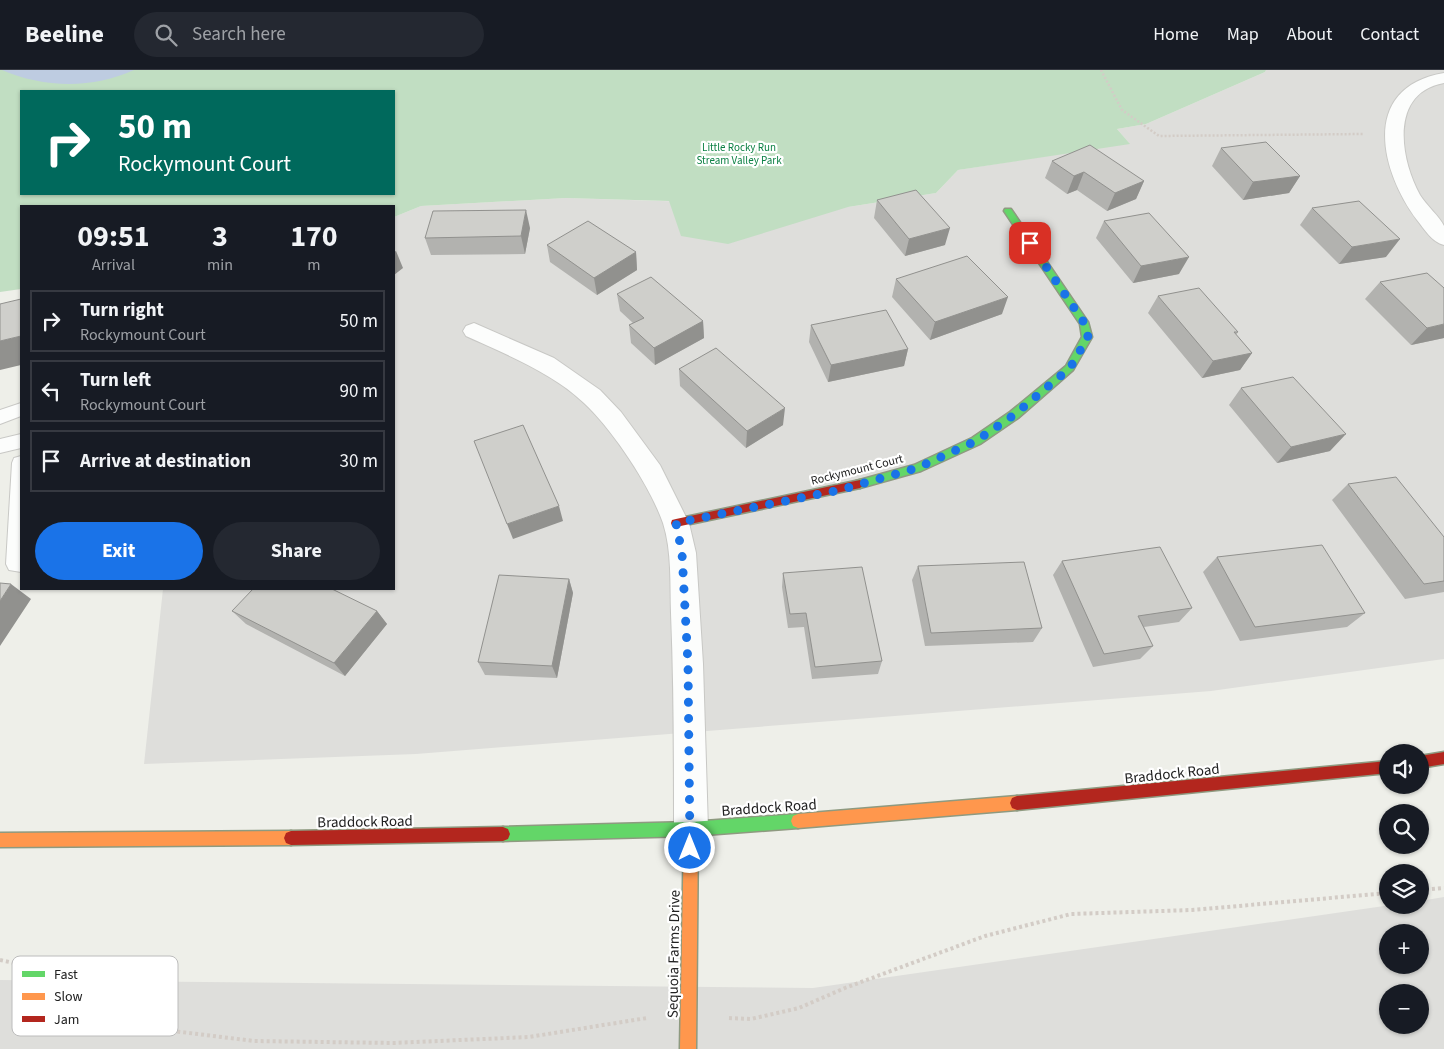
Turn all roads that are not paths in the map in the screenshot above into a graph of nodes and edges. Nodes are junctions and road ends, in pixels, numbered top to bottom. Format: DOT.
graph roads {
  1 [pos="1444,78"];
  2 [pos="1008,211"];
  3 [pos="1444,239"];
  4 [pos="474,331"];
  5 [pos="20,409"];
  6 [pos="0,417"];
  7 [pos="20,441"];
  8 [pos="0,446"];
  9 [pos="20,483"];
  10 [pos="676,523"];
  11 [pos="20,564"];
  12 [pos="1444,758"];
  13 [pos="1429,760"];
  14 [pos="1379,768"];
  15 [pos="691,829"];
  16 [pos="0,840"];
  17 [pos="688,1049"];
  1 -- 3 [label="street"];
  2 -- 10 [label="main road, Rockymount Court"];
  4 -- 10 [label="street"];
  5 -- 6 [label="lane"];
  7 -- 8 [label="lane"];
  9 -- 11 [label="lane"];
  10 -- 15 [label="street"];
  12 -- 13 [label="main road"];
  14 -- 15 [label="main road, Braddock Road"];
  15 -- 16 [label="main road, Braddock Road"];
  15 -- 17 [label="main road, Sequoia Farms Drive"];
}
